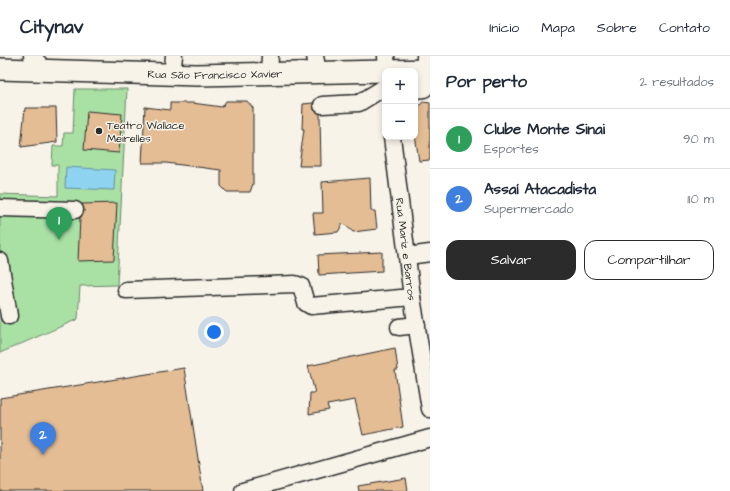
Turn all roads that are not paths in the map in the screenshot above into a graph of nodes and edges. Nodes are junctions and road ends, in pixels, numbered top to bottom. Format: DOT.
graph roads {
  1 [pos="38,63"];
  2 [pos="317,64"];
  3 [pos="173,65"];
  4 [pos="270,65"];
  5 [pos="427,65"];
  6 [pos="406,68"];
  7 [pos="0,69"];
  8 [pos="382,71"];
  9 [pos="382,76"];
  10 [pos="418,90"];
  11 [pos="322,105"];
  12 [pos="392,140"];
  13 [pos="0,208"];
  14 [pos="75,210"];
  15 [pos="430,253"];
  16 [pos="408,256"];
  17 [pos="0,261"];
  18 [pos="126,290"];
  19 [pos="412,297"];
  20 [pos="9,316"];
  21 [pos="416,320"];
  22 [pos="398,323"];
  23 [pos="430,409"];
  24 [pos="430,438"];
  25 [pos="243,491"];
  1 -- 3 [label="main road, Rua São Francisco Xavier"];
  1 -- 7 [label="main road, Rua São Francisco Xavier"];
  2 -- 4 [label="main road, Rua São Francisco Xavier"];
  2 -- 8 [label="main road, Rua São Francisco Xavier"];
  3 -- 4 [label="main road, Rua São Francisco Xavier"];
  5 -- 6 [label="main road, Rua São Francisco Xavier"];
  5 -- 10 [label="street"];
  9 -- 11 [label="street"];
  12 -- 16 [label="street, Rua Mariz e Barros"];
  13 -- 14 [label="street"];
  15 -- 16 [label="street"];
  16 -- 19 [label="street, Rua Mariz e Barros"];
  17 -- 20 [label="street"];
  18 -- 19 [label="street"];
  19 -- 21 [label="street, Rua Mariz e Barros"];
  21 -- 22 [label="street"];
  21 -- 23 [label="street, Rua Mariz e Barros"];
  24 -- 25 [label="street"];
}
